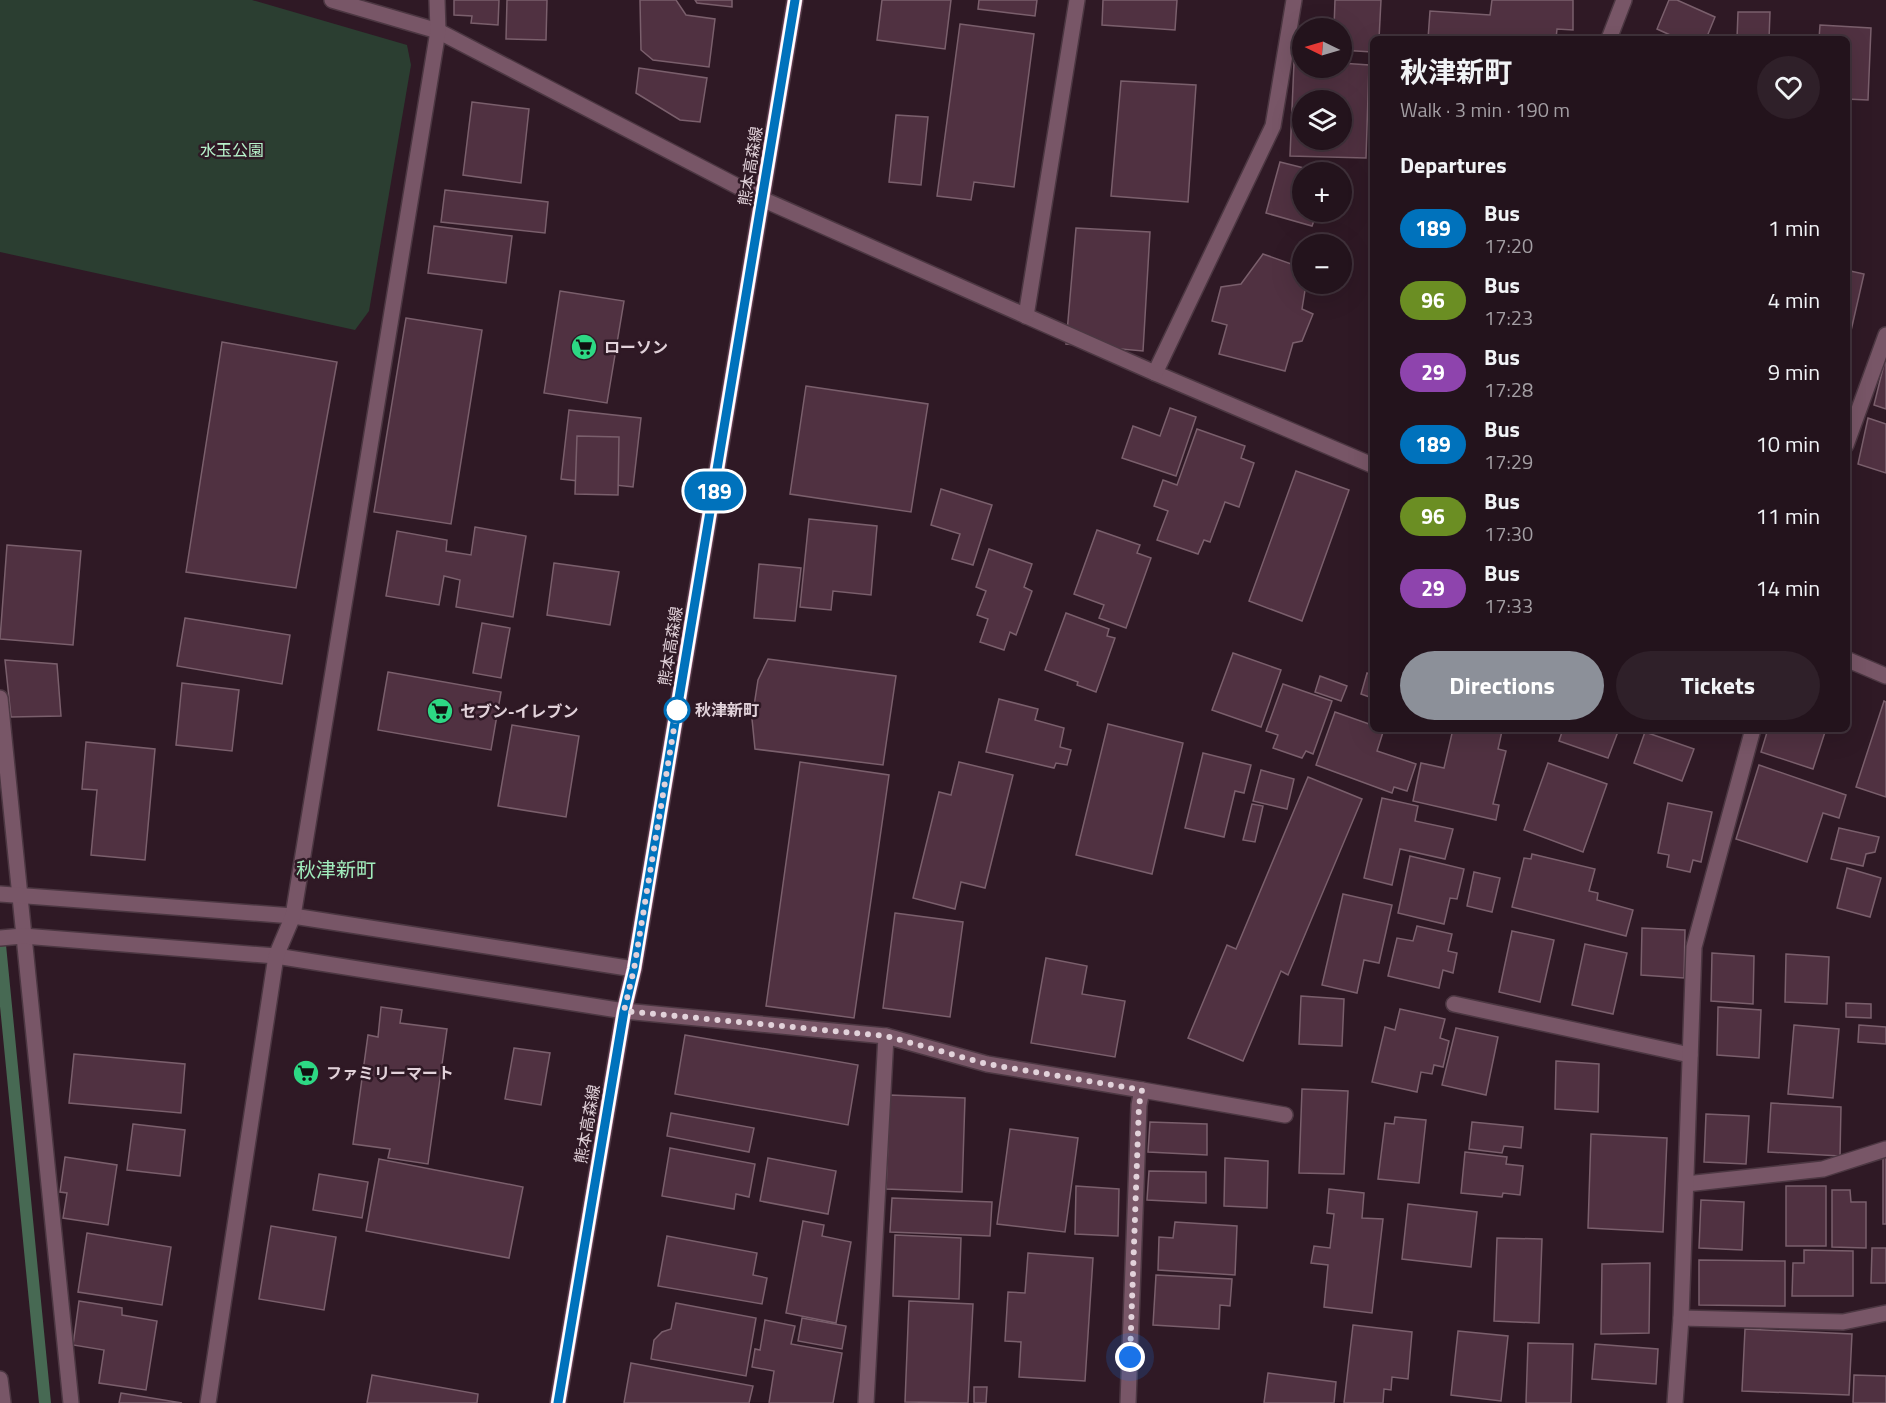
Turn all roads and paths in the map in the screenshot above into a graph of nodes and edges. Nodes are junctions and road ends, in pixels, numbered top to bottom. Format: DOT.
graph roads {
  1 [pos="332,0"];
  2 [pos="437,0"];
  3 [pos="795,0"];
  4 [pos="1077,0"];
  5 [pos="1294,0"];
  6 [pos="1624,0"];
  7 [pos="438,31"];
  8 [pos="1610,36"];
  9 [pos="762,199"];
  10 [pos="1026,316"];
  11 [pos="1886,335"];
  12 [pos="1155,373"];
  13 [pos="1850,434"];
  14 [pos="1370,464"];
  15 [pos="1850,661"];
  16 [pos="1886,676"];
  17 [pos="0,698"];
  18 [pos="1752,732"];
  19 [pos="0,894"];
  20 [pos="21,895"];
  21 [pos="293,916"];
  22 [pos="23,936"];
  23 [pos="0,938"];
  24 [pos="276,956"];
  25 [pos="634,969"];
  26 [pos="1454,1004"];
  27 [pos="624,1011"];
  28 [pos="886,1036"];
  29 [pos="1690,1055"];
  30 [pos="1142,1090"];
  31 [pos="1285,1114"];
  32 [pos="1886,1149"];
  33 [pos="1686,1184"];
  34 [pos="1886,1313"];
  35 [pos="1681,1318"];
  36 [pos="0,1379"];
  37 [pos="3,1403"];
  38 [pos="71,1403"];
  39 [pos="208,1403"];
  40 [pos="558,1403"];
  41 [pos="866,1403"];
  42 [pos="1128,1403"];
  43 [pos="1675,1403"];
  1 -- 7 [label="street"];
  2 -- 7 [label="street"];
  3 -- 9 [label="main road, 熊本高森線"];
  4 -- 10 [label="street"];
  5 -- 12 [label="street"];
  6 -- 8 [label="street"];
  7 -- 9 [label="street"];
  7 -- 21 [label="street"];
  9 -- 10 [label="street"];
  9 -- 25 [label="main road, 熊本高森線"];
  10 -- 12 [label="street"];
  11 -- 13 [label="street"];
  12 -- 14 [label="street"];
  15 -- 16 [label="street"];
  17 -- 20 [label="street"];
  18 -- 29 [label="street"];
  19 -- 20 [label="street"];
  20 -- 21 [label="street"];
  20 -- 22 [label="street"];
  21 -- 24 [label="street"];
  21 -- 25 [label="street"];
  22 -- 23 [label="street"];
  22 -- 24 [label="street"];
  22 -- 38 [label="street"];
  24 -- 27 [label="street"];
  24 -- 39 [label="street"];
  25 -- 27 [label="main road, 熊本高森線"];
  26 -- 29 [label="street"];
  27 -- 28 [label="street"];
  27 -- 40 [label="main road, 熊本高森線"];
  28 -- 30 [label="street"];
  28 -- 41 [label="street"];
  29 -- 33 [label="street"];
  30 -- 31 [label="street"];
  30 -- 42 [label="street"];
  32 -- 33 [label="street"];
  33 -- 35 [label="street"];
  34 -- 35 [label="street"];
  35 -- 43 [label="street"];
  36 -- 37 [label="street"];
}
